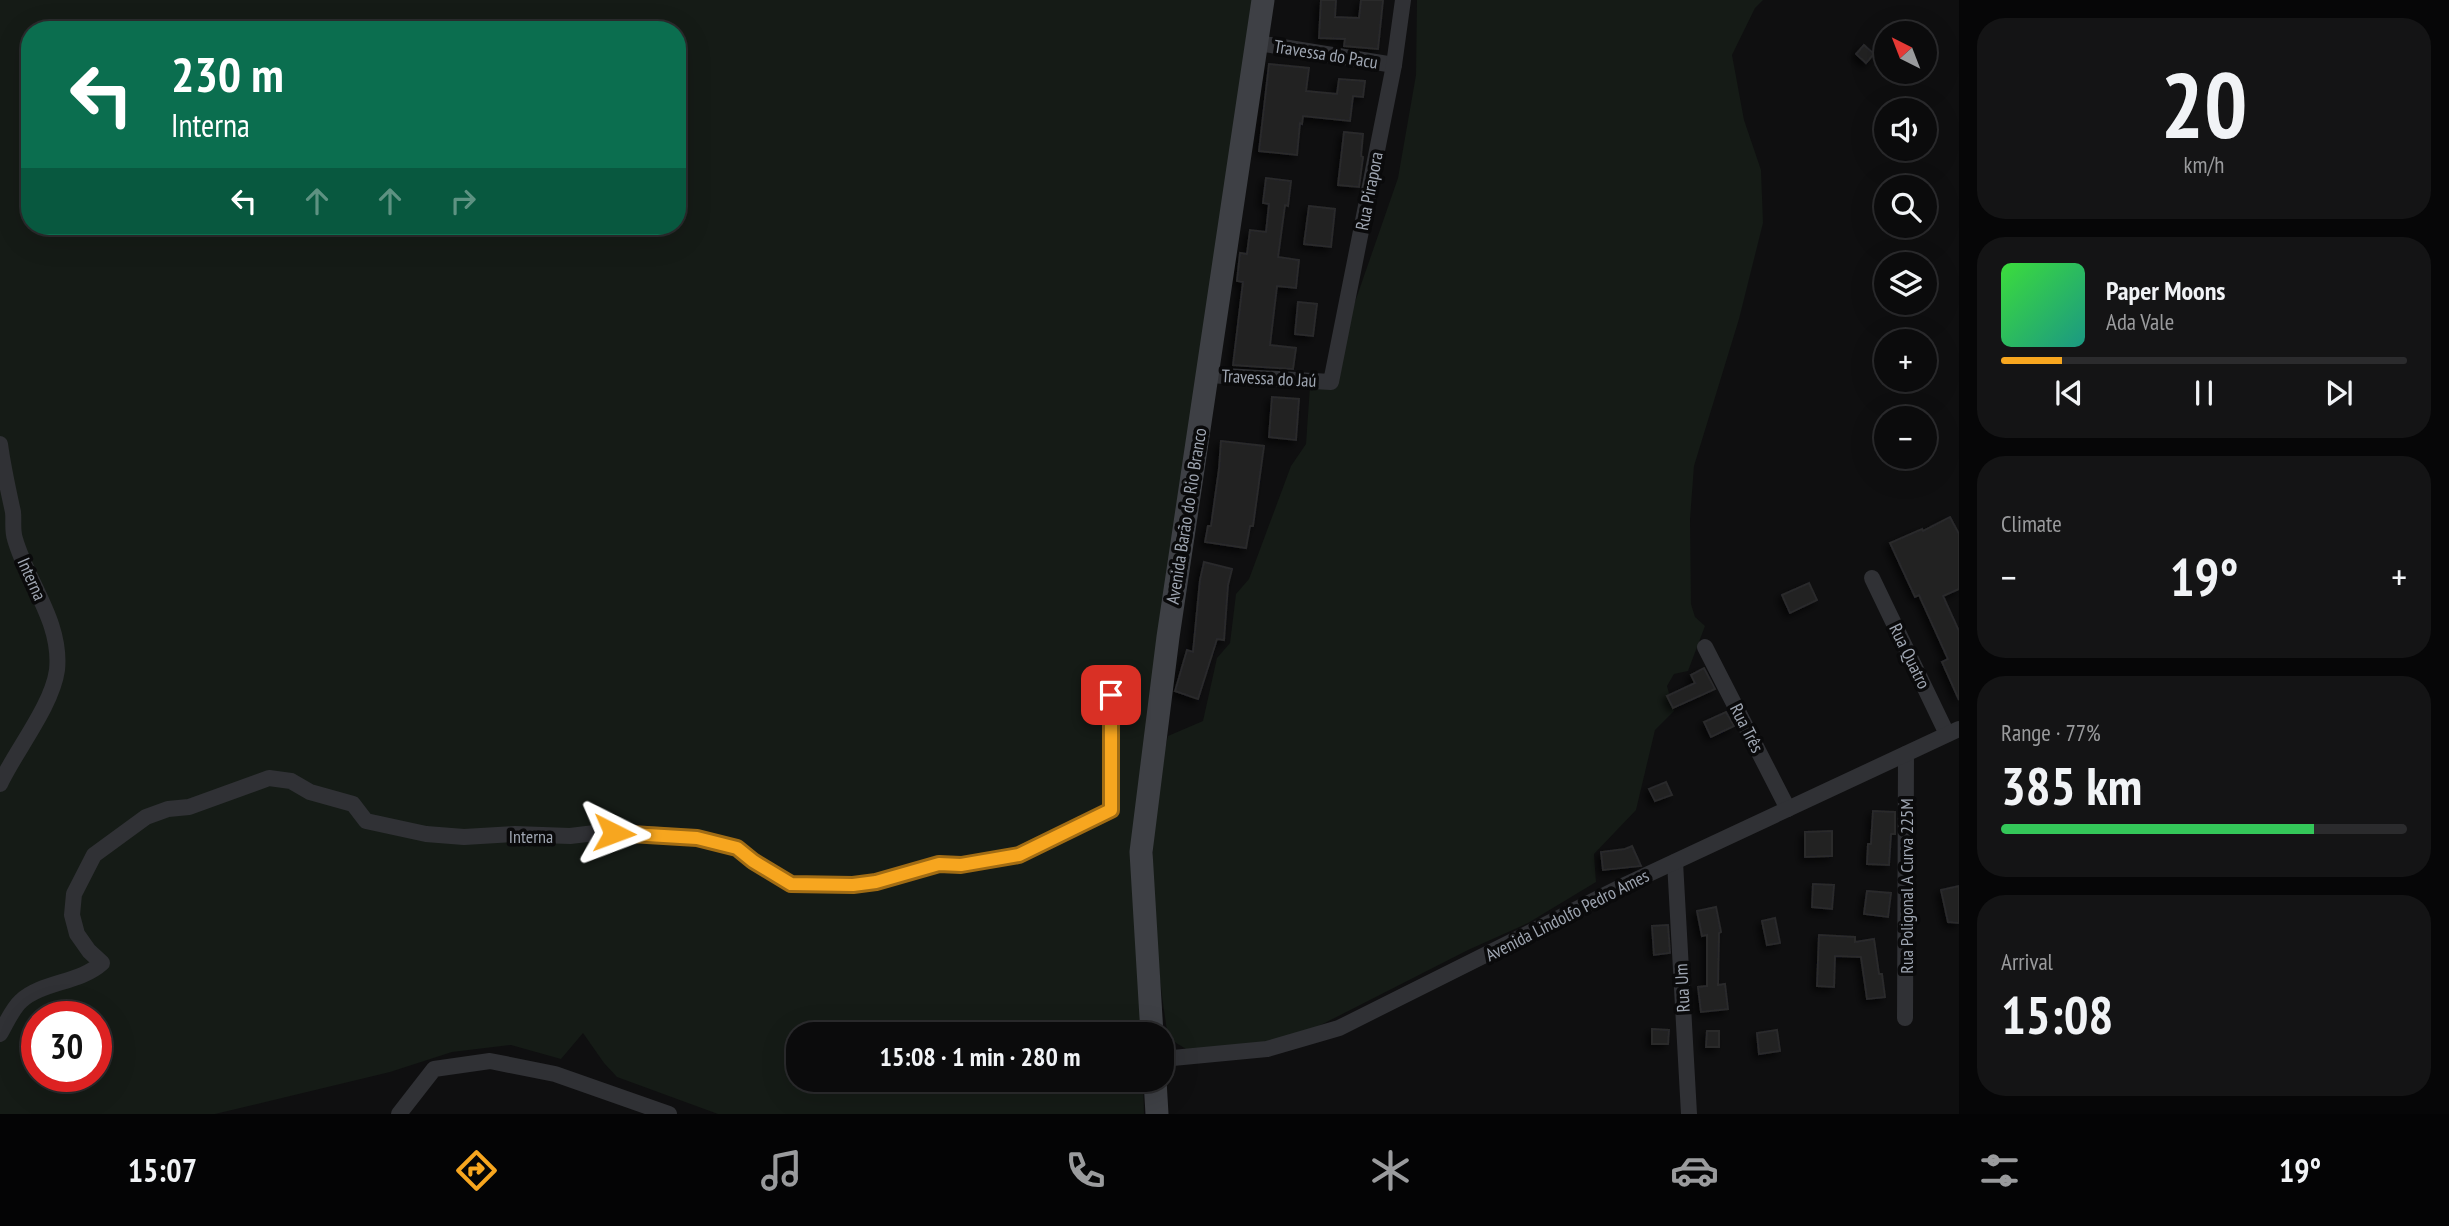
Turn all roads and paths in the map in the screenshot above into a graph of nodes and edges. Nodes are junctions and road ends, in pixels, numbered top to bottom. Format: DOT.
graph roads {
  1 [pos="1263,0"];
  2 [pos="1403,0"];
  3 [pos="1258,43"];
  4 [pos="1394,65"];
  5 [pos="1208,375"];
  6 [pos="1331,382"];
  7 [pos="0,444"];
  8 [pos="1872,578"];
  9 [pos="1706,647"];
  10 [pos="1111,695"];
  11 [pos="1953,732"];
  12 [pos="1906,754"];
  13 [pos="0,784"];
  14 [pos="1788,809"];
  15 [pos="1675,862"];
  16 [pos="1905,1018"];
  17 [pos="1151,1022"];
  18 [pos="0,1034"];
  19 [pos="1174,1058"];
  20 [pos="1156,1092"];
  21 [pos="399,1114"];
  22 [pos="669,1114"];
  23 [pos="1157,1114"];
  24 [pos="1689,1114"];
  1 -- 3 [label="street, Avenida Barão do Rio Branco"];
  2 -- 4 [label="street, Rua Pirapora"];
  3 -- 4 [label="street, Travessa do Pacu"];
  3 -- 5 [label="street, Avenida Barão do Rio Branco"];
  4 -- 6 [label="street, Rua Pirapora"];
  5 -- 6 [label="street, Travessa do Jaú"];
  5 -- 17 [label="street, Avenida Barão do Rio Branco"];
  7 -- 13 [label="street, Interna"];
  8 -- 11 [label="street, Rua Quatro"];
  9 -- 14 [label="street, Rua Três"];
  10 -- 18 [label="street, Interna"];
  11 -- 12 [label="street, Avenida Lindolfo Pedro Ames"];
  12 -- 14 [label="street, Avenida Lindolfo Pedro Ames"];
  12 -- 16 [label="street, Rua Poligonal A Curva 225M"];
  14 -- 15 [label="street, Avenida Lindolfo Pedro Ames"];
  15 -- 19 [label="street, Avenida Lindolfo Pedro Ames"];
  15 -- 24 [label="street, Rua Um"];
  20 -- 23 [label="street"];
  21 -- 22 [label="street"];
}
